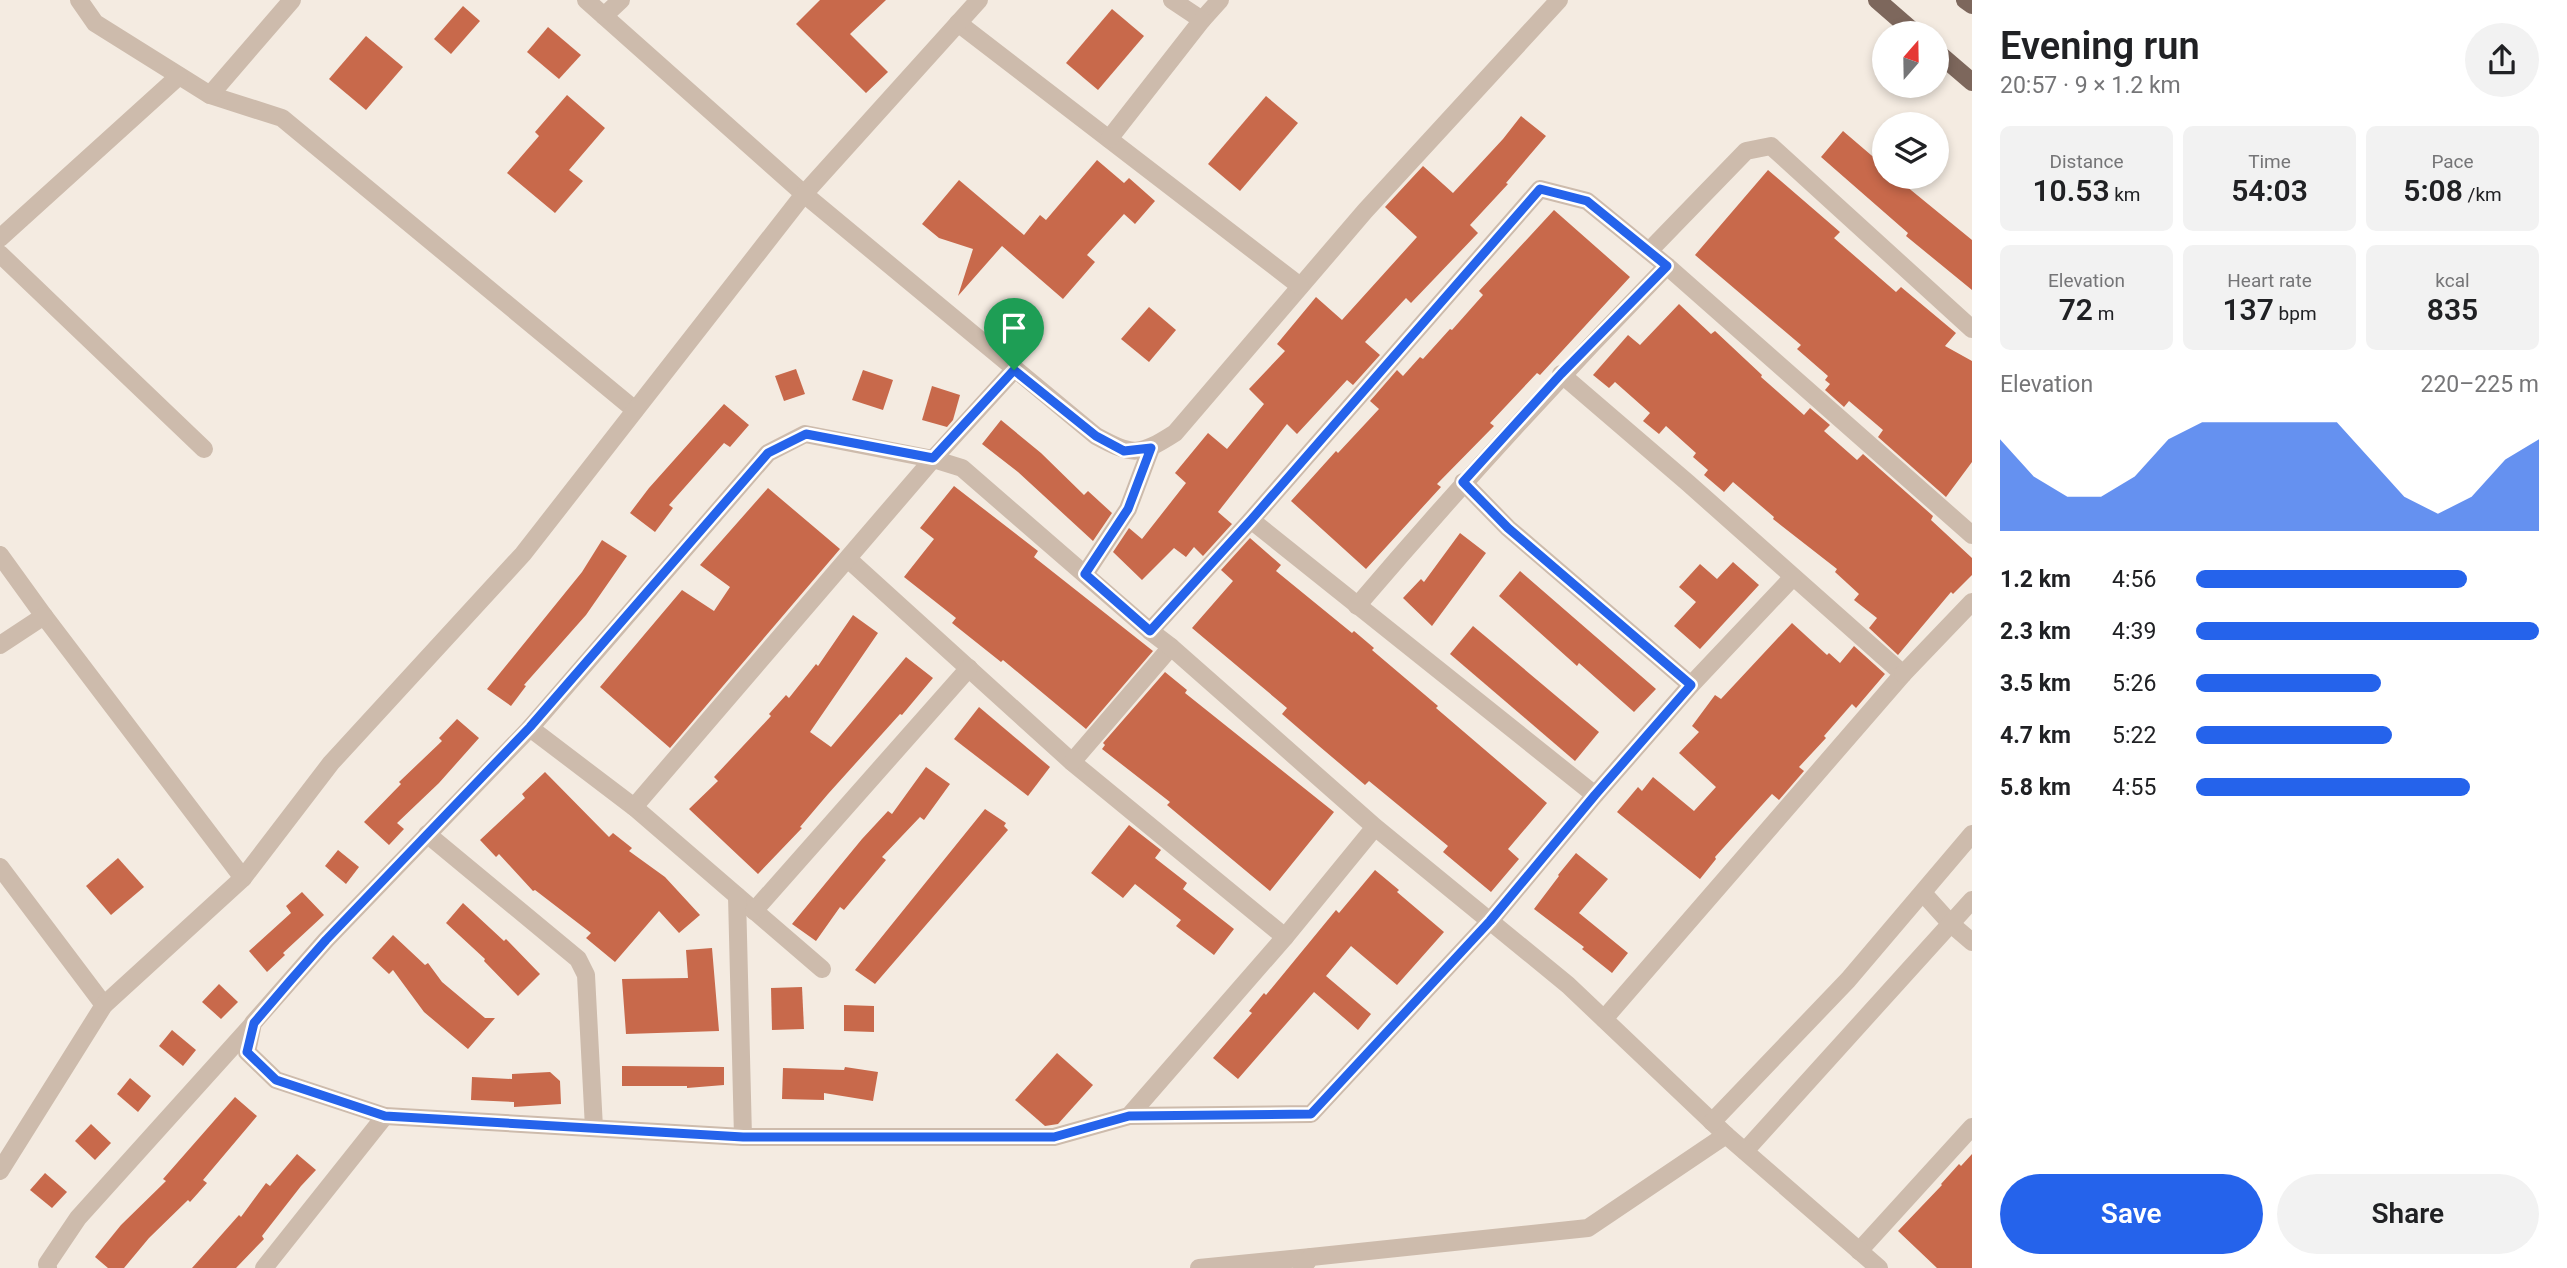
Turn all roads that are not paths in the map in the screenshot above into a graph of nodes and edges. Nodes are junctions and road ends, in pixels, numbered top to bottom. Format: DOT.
graph roads {
  1 [pos="79,0"];
  2 [pos="292,0"];
  3 [pos="586,0"];
  4 [pos="621,0"];
  5 [pos="979,0"];
  6 [pos="1172,0"];
  7 [pos="1220,0"];
  8 [pos="1559,0"];
  9 [pos="1877,0"];
  10 [pos="1965,0"];
  11 [pos="1972,5"];
  12 [pos="604,16"];
  13 [pos="1202,20"];
  14 [pos="1902,21"];
  15 [pos="958,23"];
  16 [pos="1950,63"];
  17 [pos="179,76"];
  18 [pos="1972,82"];
  19 [pos="210,95"];
  20 [pos="1109,139"];
  21 [pos="804,194"];
  22 [pos="0,238"];
  23 [pos="1649,251"];
  24 [pos="0,254"];
  25 [pos="1667,266"];
  26 [pos="1300,286"];
  27 [pos="1972,329"];
  28 [pos="1014,370"];
  29 [pos="1561,374"];
  30 [pos="635,410"];
  31 [pos="1151,448"];
  32 [pos="204,449"];
  33 [pos="933,458"];
  34 [pos="1463,482"];
  35 [pos="1251,520"];
  36 [pos="1972,535"];
  37 [pos="0,555"];
  38 [pos="848,559"];
  39 [pos="1085,574"];
  40 [pos="1793,577"];
  41 [pos="1972,602"];
  42 [pos="1357,606"];
  43 [pos="44,616"];
  44 [pos="1150,631"];
  45 [pos="0,645"];
  46 [pos="1171,647"];
  47 [pos="969,668"];
  48 [pos="1903,674"];
  49 [pos="1691,685"];
  50 [pos="530,727"];
  51 [pos="1072,762"];
  52 [pos="1595,795"];
  53 [pos="634,807"];
  54 [pos="1375,827"];
  55 [pos="428,834"];
  56 [pos="1972,834"];
  57 [pos="0,867"];
  58 [pos="243,878"];
  59 [pos="1923,893"];
  60 [pos="737,896"];
  61 [pos="1972,900"];
  62 [pos="754,911"];
  63 [pos="1490,921"];
  64 [pos="1951,924"];
  65 [pos="1284,937"];
  66 [pos="1972,943"];
  67 [pos="822,969"];
  68 [pos="104,1005"];
  69 [pos="1604,1020"];
  70 [pos="254,1023"];
  71 [pos="385,1116"];
  72 [pos="1129,1116"];
  73 [pos="1712,1122"];
  74 [pos="594,1128"];
  75 [pos="1972,1128"];
  76 [pos="1726,1135"];
  77 [pos="743,1137"];
  78 [pos="1745,1151"];
  79 [pos="0,1171"];
  80 [pos="1859,1251"];
  81 [pos="1307,1262"];
  82 [pos="48,1268"];
  83 [pos="264,1268"];
  84 [pos="1199,1268"];
  85 [pos="1879,1268"];
  1 -- 17 [label="street"];
  2 -- 19 [label="street"];
  3 -- 12 [label="street"];
  4 -- 12 [label="street"];
  5 -- 15 [label="street"];
  6 -- 13 [label="street"];
  7 -- 13 [label="street"];
  8 -- 26 [label="street"];
  9 -- 14 [label="main road"];
  10 -- 11 [label="main road"];
  12 -- 21 [label="street"];
  13 -- 20 [label="street"];
  15 -- 20 [label="street"];
  15 -- 21 [label="street"];
  16 -- 18 [label="main road"];
  17 -- 19 [label="street"];
  17 -- 22 [label="street"];
  19 -- 30 [label="street"];
  20 -- 26 [label="street"];
  21 -- 28 [label="street"];
  21 -- 30 [label="street"];
  23 -- 25 [label="street"];
  23 -- 27 [label="street"];
  23 -- 35 [label="street"];
  24 -- 32 [label="street"];
  25 -- 29 [label="street"];
  25 -- 36 [label="street"];
  26 -- 31 [label="street"];
  28 -- 31 [label="street"];
  28 -- 33 [label="street"];
  29 -- 34 [label="street"];
  29 -- 40 [label="street"];
  30 -- 58 [label="street"];
  31 -- 39 [label="street"];
  33 -- 38 [label="street"];
  33 -- 39 [label="street"];
  33 -- 50 [label="street"];
  34 -- 42 [label="street"];
  34 -- 49 [label="street"];
  35 -- 42 [label="street"];
  35 -- 44 [label="street"];
  37 -- 43 [label="street"];
  38 -- 47 [label="street"];
  38 -- 53 [label="street"];
  39 -- 44 [label="street"];
  40 -- 48 [label="street"];
  40 -- 49 [label="street"];
  41 -- 48 [label="street"];
  42 -- 52 [label="street"];
  43 -- 45 [label="street"];
  43 -- 58 [label="street"];
  44 -- 46 [label="street"];
  46 -- 51 [label="street"];
  46 -- 54 [label="street"];
  47 -- 51 [label="street"];
  47 -- 62 [label="street"];
  48 -- 69 [label="street"];
  49 -- 52 [label="street"];
  50 -- 53 [label="street"];
  50 -- 55 [label="street"];
  51 -- 65 [label="street"];
  52 -- 63 [label="street"];
  53 -- 60 [label="street"];
  54 -- 63 [label="street"];
  54 -- 65 [label="street"];
  55 -- 70 [label="street"];
  55 -- 74 [label="street"];
  56 -- 59 [label="street"];
  57 -- 68 [label="street"];
  58 -- 68 [label="street"];
  59 -- 64 [label="street"];
  59 -- 73 [label="street"];
  60 -- 62 [label="street"];
  60 -- 77 [label="street"];
  61 -- 64 [label="street"];
  62 -- 67 [label="street"];
  63 -- 69 [label="street"];
  63 -- 72 [label="street"];
  64 -- 66 [label="street"];
  64 -- 78 [label="street"];
  65 -- 72 [label="street"];
  68 -- 79 [label="street"];
  69 -- 73 [label="street"];
  70 -- 71 [label="street"];
  70 -- 82 [label="street"];
  71 -- 74 [label="street"];
  71 -- 83 [label="street"];
  72 -- 77 [label="street"];
  73 -- 76 [label="street"];
  74 -- 77 [label="street"];
  75 -- 80 [label="street"];
  76 -- 78 [label="street"];
  76 -- 81 [label="street"];
  78 -- 80 [label="street"];
  80 -- 85 [label="street"];
  81 -- 84 [label="street"];
}
